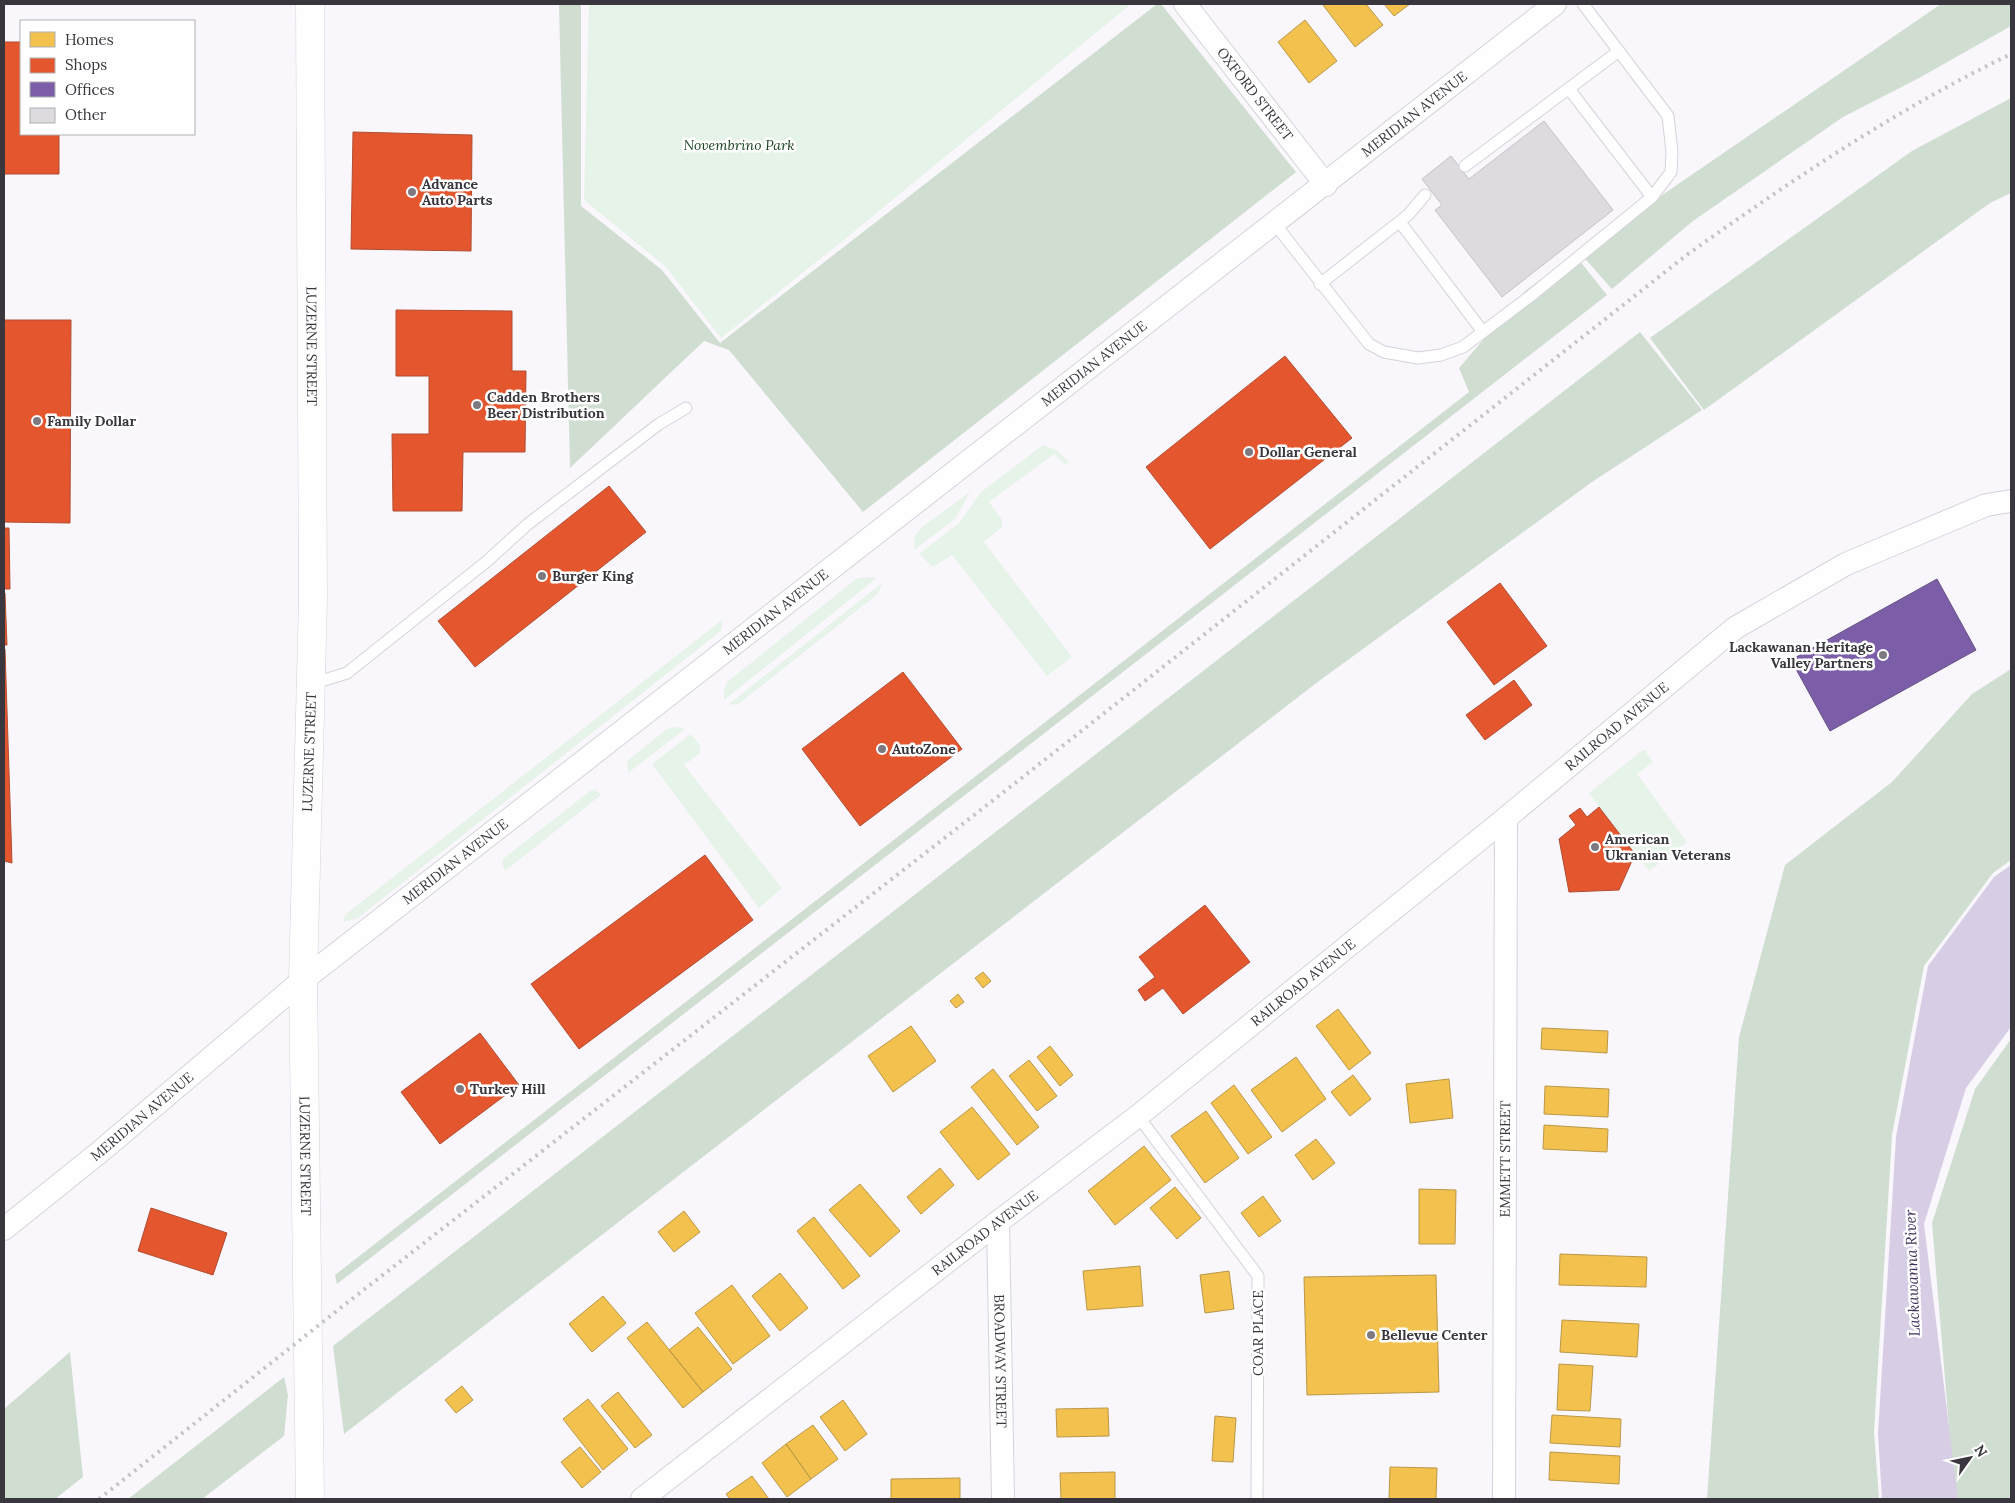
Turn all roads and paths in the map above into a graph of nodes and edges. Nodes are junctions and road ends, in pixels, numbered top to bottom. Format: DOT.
graph roads {
  1 [pos="310,4"];
  2 [pos="1185,4"];
  3 [pos="1555,4"];
  4 [pos="1582,4"];
  5 [pos="1619,52"];
  6 [pos="1569,89"];
  7 [pos="1464,166"];
  8 [pos="1326,185"];
  9 [pos="1425,195"];
  10 [pos="1652,197"];
  11 [pos="1400,222"];
  12 [pos="1275,224"];
  13 [pos="1320,284"];
  14 [pos="1483,332"];
  15 [pos="686,408"];
  16 [pos="2011,501"];
  17 [pos="311,684"];
  18 [pos="2011,750"];
  19 [pos="1506,818"];
  20 [pos="303,980"];
  21 [pos="1138,1116"];
  22 [pos="998,1222"];
  23 [pos="4,1229"];
  24 [pos="310,1499"];
  25 [pos="642,1499"];
  26 [pos="1003,1499"];
  27 [pos="1257,1499"];
  28 [pos="1504,1499"];
  29 [pos="1819,1499"];
  1 -- 17 [label="street, LUZERNE STREET"];
  2 -- 8 [label="street, OXFORD STREET"];
  3 -- 8 [label="street, MERIDIAN AVENUE"];
  4 -- 5 [label="lane"];
  5 -- 6 [label="lane"];
  5 -- 10 [label="lane"];
  6 -- 7 [label="lane"];
  6 -- 10 [label="lane"];
  8 -- 12 [label="street, MERIDIAN AVENUE"];
  9 -- 11 [label="lane"];
  10 -- 14 [label="lane"];
  11 -- 13 [label="lane"];
  11 -- 14 [label="lane"];
  12 -- 13 [label="lane"];
  12 -- 20 [label="street, MERIDIAN AVENUE"];
  13 -- 14 [label="lane"];
  15 -- 17 [label="lane"];
  16 -- 19 [label="street, RAILROAD AVENUE"];
  17 -- 20 [label="street, LUZERNE STREET"];
  18 -- 29 [label="path"];
  19 -- 21 [label="street, RAILROAD AVENUE"];
  19 -- 28 [label="street, EMMETT STREET"];
  20 -- 23 [label="street, MERIDIAN AVENUE"];
  20 -- 24 [label="street, LUZERNE STREET"];
  21 -- 22 [label="street, RAILROAD AVENUE"];
  21 -- 27 [label="lane, COAR PLACE"];
  22 -- 25 [label="street, RAILROAD AVENUE"];
  22 -- 26 [label="street, BROADWAY STREET"];
}
